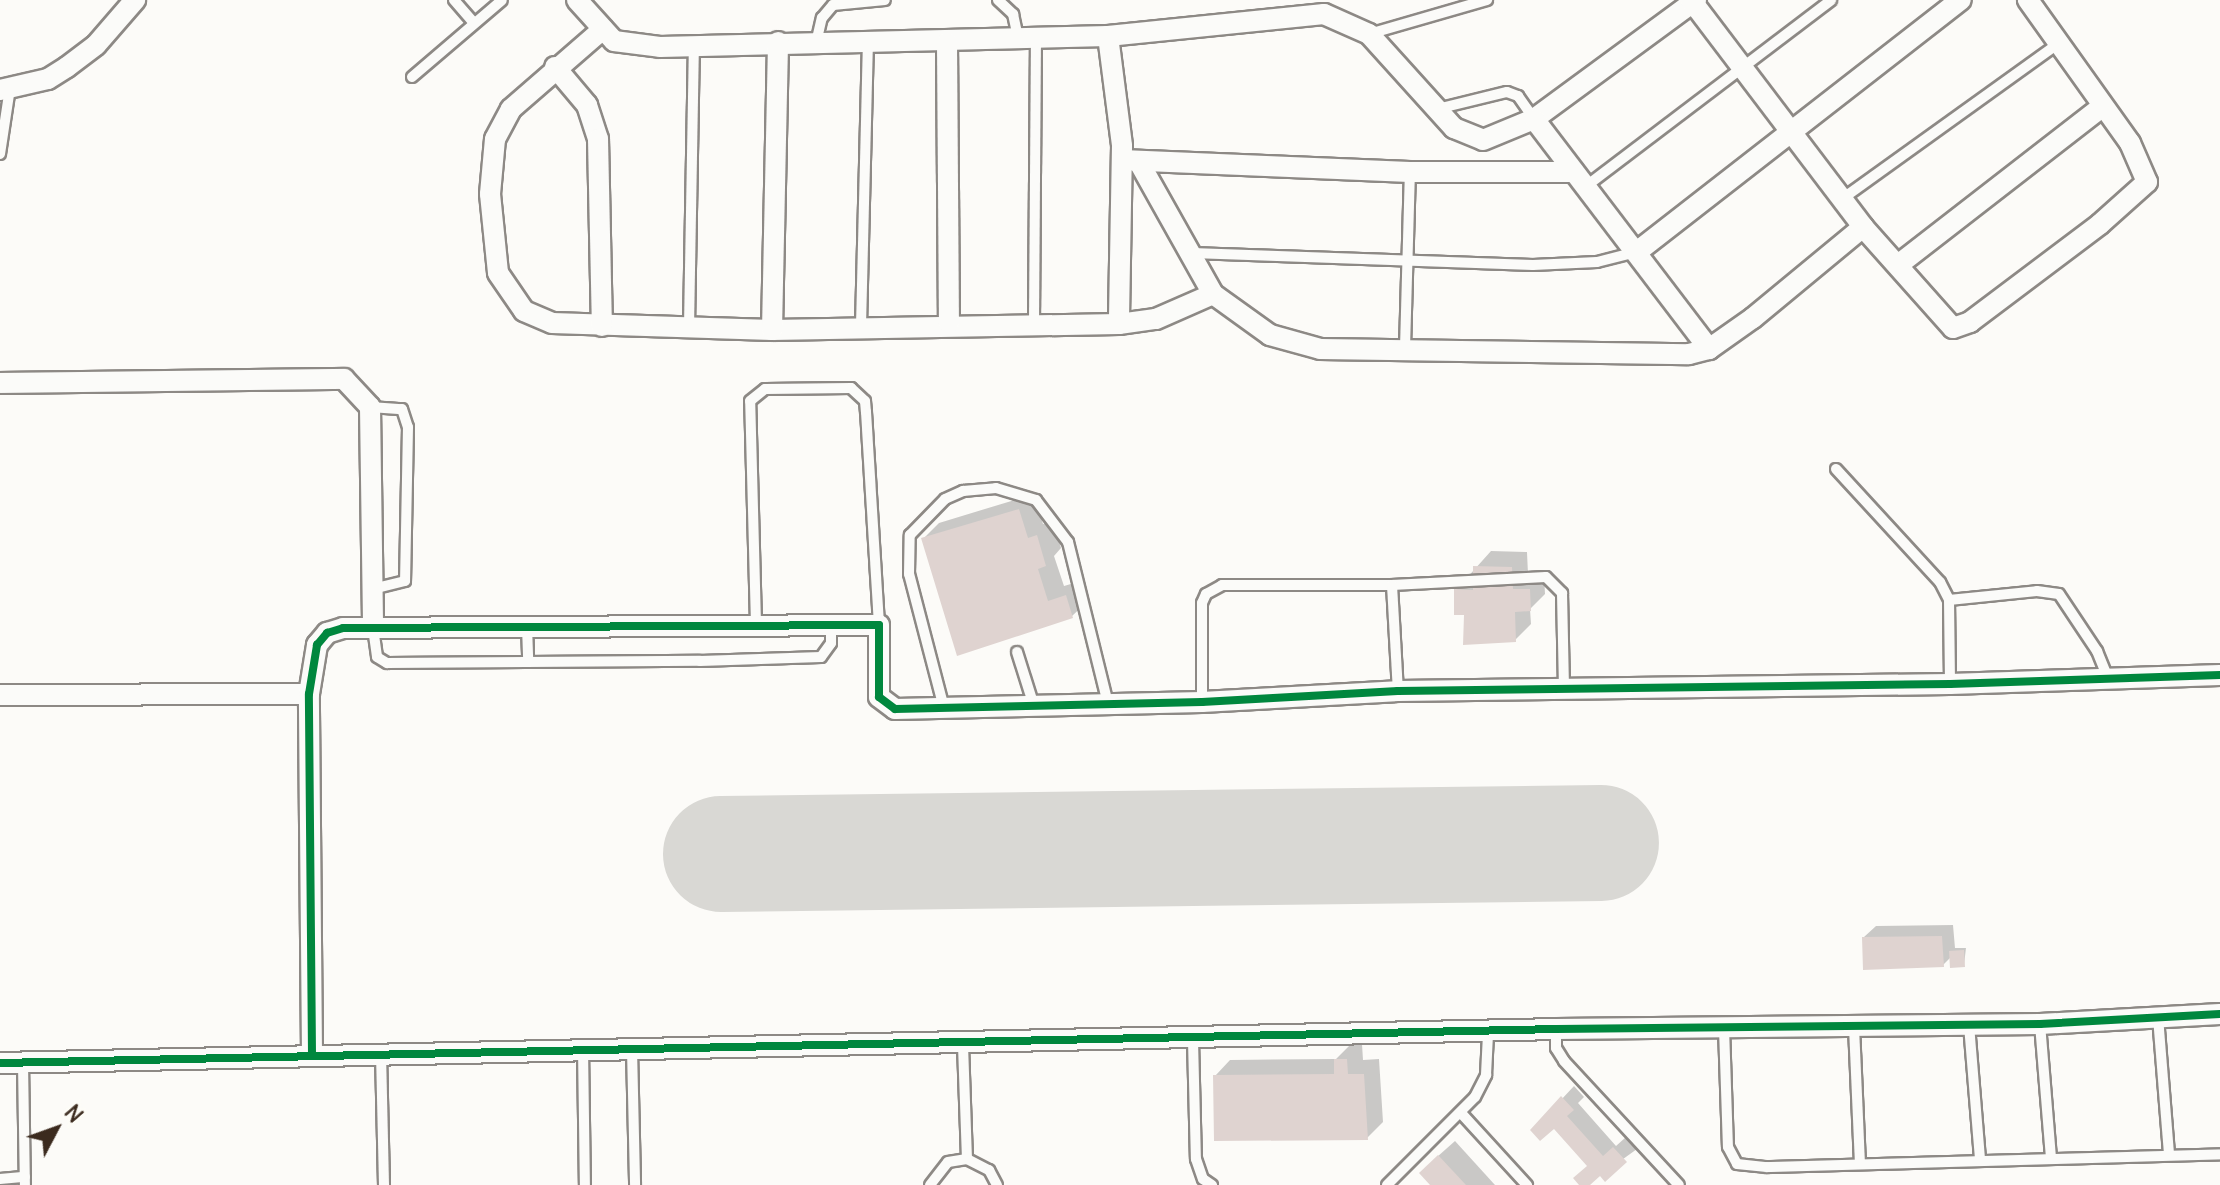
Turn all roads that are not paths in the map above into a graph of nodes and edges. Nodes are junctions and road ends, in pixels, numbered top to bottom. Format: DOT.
graph roads {
  1 [pos="135,0"];
  2 [pos="454,0"];
  3 [pos="502,0"];
  4 [pos="577,0"];
  5 [pos="885,0"];
  6 [pos="998,0"];
  7 [pos="1487,0"];
  8 [pos="1831,0"];
  9 [pos="1961,0"];
  10 [pos="2028,0"];
  11 [pos="1693,1"];
  12 [pos="1324,7"];
  13 [pos="474,23"];
  14 [pos="603,29"];
  15 [pos="1369,34"];
  16 [pos="1108,36"];
  17 [pos="1027,38"];
  18 [pos="778,42"];
  19 [pos="816,43"];
  20 [pos="947,43"];
  21 [pos="2059,43"];
  22 [pos="868,44"];
  23 [pos="694,46"];
  24 [pos="555,67"];
  25 [pos="1740,69"];
  26 [pos="412,77"];
  27 [pos="5,89"];
  28 [pos="2103,106"];
  29 [pos="1435,109"];
  30 [pos="1534,119"];
  31 [pos="1790,135"];
  32 [pos="0,154"];
  33 [pos="1131,162"];
  34 [pos="1410,172"];
  35 [pos="1580,179"];
  36 [pos="1842,199"];
  37 [pos="1863,227"];
  38 [pos="1638,251"];
  39 [pos="1192,253"];
  40 [pos="1405,259"];
  41 [pos="1898,265"];
  42 [pos="1213,294"];
  43 [pos="1034,322"];
  44 [pos="949,323"];
  45 [pos="1119,324"];
  46 [pos="602,326"];
  47 [pos="861,326"];
  48 [pos="689,327"];
  49 [pos="772,330"];
  50 [pos="1405,348"];
  51 [pos="1709,349"];
  52 [pos="0,383"];
  53 [pos="370,407"];
  54 [pos="1836,469"];
  55 [pos="1392,585"];
  56 [pos="372,589"];
  57 [pos="1949,600"];
  58 [pos="756,624"];
  59 [pos="831,624"];
  60 [pos="879,625"];
  61 [pos="527,626"];
  62 [pos="373,628"];
  63 [pos="1017,652"];
  64 [pos="528,662"];
  65 [pos="2220,675"];
  66 [pos="2109,680"];
  67 [pos="1950,684"];
  68 [pos="1564,690"];
  69 [pos="1398,691"];
  70 [pos="309,694"];
  71 [pos="0,695"];
  72 [pos="1202,702"];
  73 [pos="1108,704"];
  74 [pos="1034,706"];
  75 [pos="944,708"];
  76 [pos="2220,1014"];
  77 [pos="2158,1017"];
  78 [pos="2040,1024"];
  79 [pos="1969,1025"];
  80 [pos="1854,1027"];
  81 [pos="1724,1028"];
  82 [pos="1556,1029"];
  83 [pos="1488,1034"];
  84 [pos="1193,1040"];
  85 [pos="963,1045"];
  86 [pos="632,1047"];
  87 [pos="583,1048"];
  88 [pos="381,1053"];
  89 [pos="312,1054"];
  90 [pos="0,1063"];
  91 [pos="23,1063"];
  92 [pos="1461,1113"];
  93 [pos="2169,1153"];
  94 [pos="2220,1154"];
  95 [pos="2051,1157"];
  96 [pos="967,1159"];
  97 [pos="1980,1159"];
  98 [pos="1860,1164"];
  99 [pos="0,1179"];
  100 [pos="25,1181"];
  101 [pos="384,1185"];
  102 [pos="585,1185"];
  103 [pos="635,1185"];
  104 [pos="930,1185"];
  105 [pos="997,1185"];
  106 [pos="1212,1185"];
  107 [pos="1387,1185"];
  108 [pos="1527,1185"];
  109 [pos="1679,1185"];
  1 -- 27 [label="street"];
  2 -- 13 [label="lane"];
  3 -- 13 [label="lane"];
  4 -- 14 [label="street"];
  5 -- 19 [label="lane"];
  6 -- 17 [label="lane"];
  7 -- 15 [label="lane"];
  8 -- 25 [label="lane"];
  9 -- 31 [label="street"];
  10 -- 21 [label="street"];
  11 -- 25 [label="street"];
  11 -- 30 [label="street"];
  12 -- 15 [label="street"];
  12 -- 16 [label="street"];
  13 -- 26 [label="lane"];
  14 -- 23 [label="street"];
  14 -- 24 [label="street"];
  15 -- 29 [label="street"];
  16 -- 17 [label="street"];
  16 -- 33 [label="street"];
  17 -- 20 [label="street"];
  17 -- 43 [label="lane"];
  18 -- 19 [label="street"];
  18 -- 23 [label="street"];
  18 -- 49 [label="street"];
  19 -- 22 [label="street"];
  20 -- 22 [label="street"];
  20 -- 44 [label="street"];
  21 -- 28 [label="street"];
  21 -- 36 [label="lane"];
  22 -- 47 [label="lane"];
  23 -- 48 [label="lane"];
  24 -- 46 [label="street"];
  24 -- 46 [label="street"];
  25 -- 31 [label="street"];
  25 -- 35 [label="lane"];
  27 -- 32 [label="lane"];
  28 -- 41 [label="street"];
  28 -- 41 [label="street"];
  29 -- 30 [label="lane"];
  29 -- 30 [label="street"];
  30 -- 35 [label="street"];
  31 -- 36 [label="street"];
  31 -- 38 [label="street"];
  33 -- 34 [label="street"];
  33 -- 39 [label="street"];
  33 -- 45 [label="street"];
  34 -- 35 [label="street"];
  34 -- 40 [label="lane"];
  35 -- 38 [label="street"];
  36 -- 37 [label="street"];
  37 -- 41 [label="street"];
  37 -- 51 [label="street"];
  38 -- 40 [label="lane"];
  38 -- 51 [label="street"];
  39 -- 40 [label="lane"];
  39 -- 42 [label="street"];
  40 -- 50 [label="lane"];
  42 -- 45 [label="street"];
  42 -- 50 [label="street"];
  43 -- 44 [label="street"];
  43 -- 45 [label="street"];
  44 -- 47 [label="street"];
  46 -- 48 [label="street"];
  47 -- 49 [label="street"];
  48 -- 49 [label="street"];
  50 -- 51 [label="street"];
  52 -- 53 [label="street"];
  53 -- 56 [label="street"];
  53 -- 56 [label="lane"];
  54 -- 57 [label="lane"];
  55 -- 68 [label="lane"];
  55 -- 69 [label="lane"];
  55 -- 72 [label="lane"];
  56 -- 62 [label="street"];
  57 -- 66 [label="lane"];
  57 -- 67 [label="lane"];
  58 -- 59 [label="street"];
  58 -- 60 [label="lane"];
  58 -- 61 [label="street"];
  59 -- 60 [label="street"];
  59 -- 64 [label="lane"];
  60 -- 75 [label="street"];
  61 -- 62 [label="street"];
  61 -- 64 [label="lane"];
  62 -- 64 [label="lane"];
  62 -- 70 [label="street"];
  63 -- 74 [label="lane"];
  65 -- 66 [label="street"];
  66 -- 67 [label="street"];
  67 -- 68 [label="street"];
  68 -- 69 [label="street"];
  69 -- 72 [label="street"];
  70 -- 71 [label="street"];
  70 -- 89 [label="street"];
  72 -- 73 [label="street"];
  73 -- 74 [label="street"];
  73 -- 75 [label="lane"];
  74 -- 75 [label="street"];
  76 -- 77 [label="street"];
  77 -- 78 [label="street"];
  77 -- 93 [label="lane"];
  78 -- 79 [label="street"];
  78 -- 95 [label="lane"];
  79 -- 80 [label="street"];
  79 -- 97 [label="lane"];
  80 -- 81 [label="street"];
  80 -- 98 [label="lane"];
  81 -- 82 [label="street"];
  81 -- 98 [label="lane"];
  82 -- 83 [label="street"];
  82 -- 109 [label="lane"];
  83 -- 84 [label="street"];
  83 -- 92 [label="lane"];
  84 -- 85 [label="street"];
  84 -- 106 [label="lane"];
  85 -- 86 [label="street"];
  85 -- 96 [label="lane"];
  86 -- 87 [label="street"];
  86 -- 103 [label="lane"];
  87 -- 88 [label="street"];
  87 -- 102 [label="lane"];
  88 -- 89 [label="street"];
  88 -- 101 [label="lane"];
  89 -- 91 [label="street"];
  90 -- 91 [label="street"];
  91 -- 100 [label="lane"];
  92 -- 107 [label="lane"];
  92 -- 108 [label="lane"];
  93 -- 94 [label="lane"];
  93 -- 95 [label="lane"];
  95 -- 97 [label="lane"];
  96 -- 104 [label="lane"];
  96 -- 105 [label="lane"];
  97 -- 98 [label="lane"];
  99 -- 100 [label="lane"];
}
